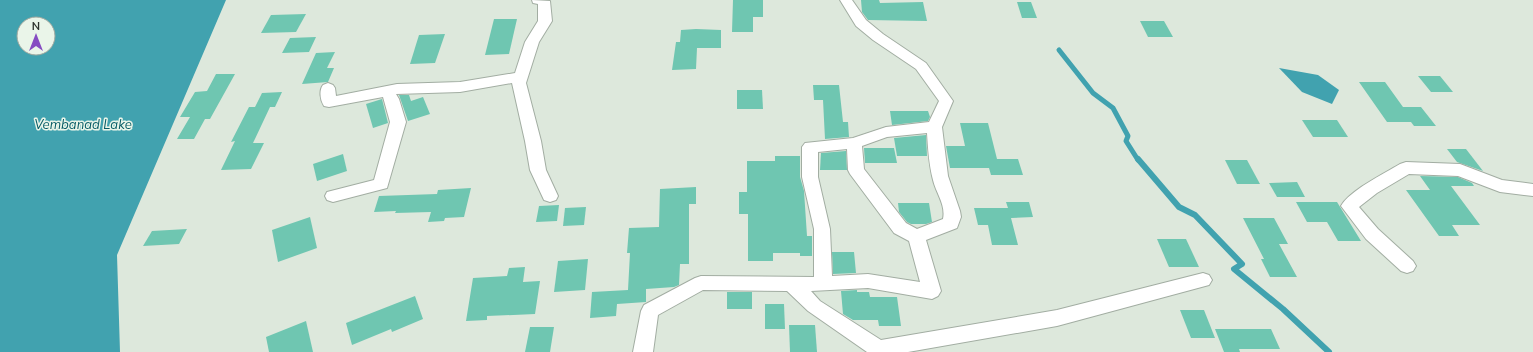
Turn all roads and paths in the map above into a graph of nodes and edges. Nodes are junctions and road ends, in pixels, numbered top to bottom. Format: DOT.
graph roads {
  1 [pos="538,0"];
  2 [pos="846,0"];
  3 [pos="520,77"];
  4 [pos="328,88"];
  5 [pos="387,91"];
  6 [pos="934,127"];
  7 [pos="854,143"];
  8 [pos="1533,190"];
  9 [pos="333,196"];
  10 [pos="550,196"];
  11 [pos="916,237"];
  12 [pos="1407,266"];
  13 [pos="1203,280"];
  14 [pos="791,284"];
  15 [pos="823,284"];
  16 [pos="881,350"];
  17 [pos="643,352"];
  1 -- 3 [label="street"];
  2 -- 6 [label="street"];
  3 -- 5 [label="street"];
  3 -- 10 [label="street"];
  4 -- 5 [label="street"];
  5 -- 9 [label="street"];
  6 -- 7 [label="street"];
  6 -- 11 [label="street"];
  7 -- 11 [label="street"];
  7 -- 15 [label="street"];
  8 -- 12 [label="street"];
  11 -- 15 [label="street"];
  13 -- 16 [label="street"];
  14 -- 15 [label="street"];
  14 -- 16 [label="street"];
  14 -- 17 [label="street"];
}
